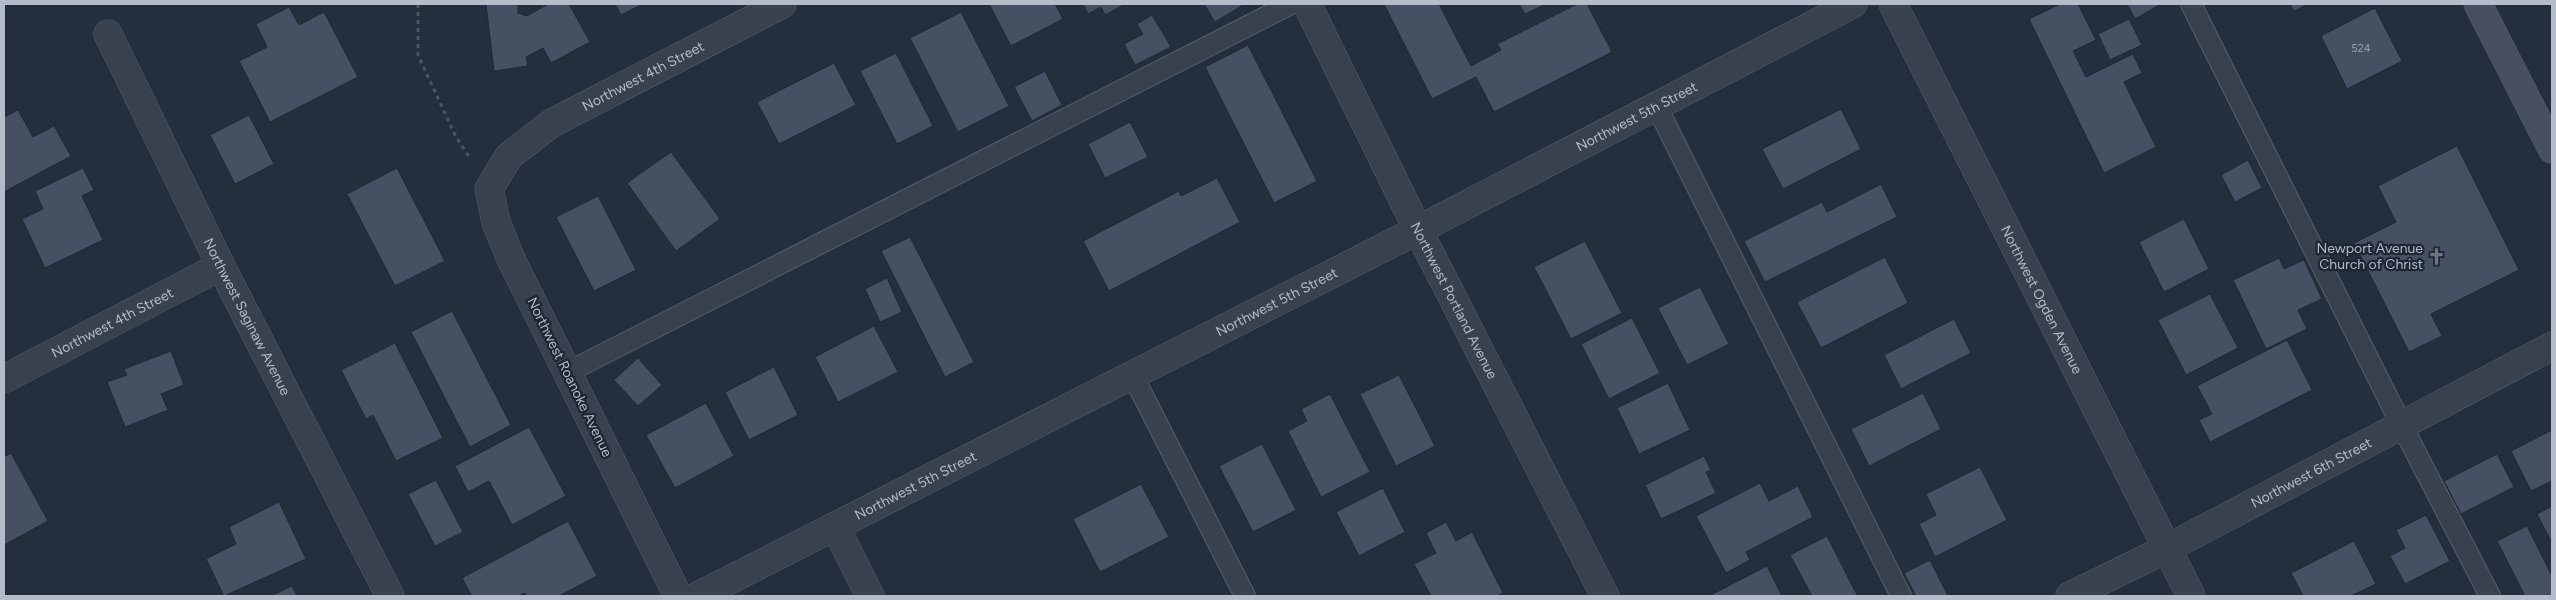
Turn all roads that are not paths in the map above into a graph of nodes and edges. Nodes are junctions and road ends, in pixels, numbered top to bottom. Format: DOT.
graph roads {
  1 [pos="782,4"];
  2 [pos="1291,4"];
  3 [pos="1308,4"];
  4 [pos="1853,4"];
  5 [pos="1893,4"];
  6 [pos="2191,4"];
  7 [pos="2478,4"];
  8 [pos="108,34"];
  9 [pos="1656,105"];
  10 [pos="2552,149"];
  11 [pos="489,189"];
  12 [pos="1418,230"];
  13 [pos="221,266"];
  14 [pos="2552,346"];
  15 [pos="568,372"];
  16 [pos="1132,374"];
  17 [pos="4,378"];
  18 [pos="2402,426"];
  19 [pos="835,526"];
  20 [pos="2166,549"];
  21 [pos="390,596"];
  22 [pos="678,596"];
  23 [pos="698,596"];
  24 [pos="870,596"];
  25 [pos="1245,596"];
  26 [pos="1605,596"];
  27 [pos="1901,596"];
  28 [pos="2070,596"];
  29 [pos="2191,596"];
  30 [pos="2490,596"];
  1 -- 11 [label="street, Northwest 4th Street"];
  2 -- 15 [label="lane"];
  3 -- 12 [label="street, Northwest Portland Avenue"];
  4 -- 9 [label="street, Northwest 5th Street"];
  5 -- 20 [label="street, Northwest Ogden Avenue"];
  6 -- 18 [label="lane"];
  7 -- 10 [label="main road"];
  8 -- 13 [label="street, Northwest Saginaw Avenue"];
  9 -- 12 [label="street, Northwest 5th Street"];
  9 -- 27 [label="lane"];
  11 -- 15 [label="street, Northwest Roanoke Avenue"];
  12 -- 16 [label="street, Northwest 5th Street"];
  12 -- 26 [label="street, Northwest Portland Avenue"];
  13 -- 17 [label="street, Northwest 4th Street"];
  13 -- 21 [label="street, Northwest Saginaw Avenue"];
  14 -- 18 [label="street, Northwest 6th Street"];
  15 -- 22 [label="street, Northwest Roanoke Avenue"];
  16 -- 19 [label="street, Northwest 5th Street"];
  16 -- 25 [label="lane"];
  18 -- 20 [label="street, Northwest 6th Street"];
  18 -- 30 [label="lane"];
  19 -- 23 [label="street, Northwest 5th Street"];
  19 -- 24 [label="street"];
  20 -- 28 [label="street, Northwest 6th Street"];
  20 -- 29 [label="street, Northwest Ogden Avenue"];
}
